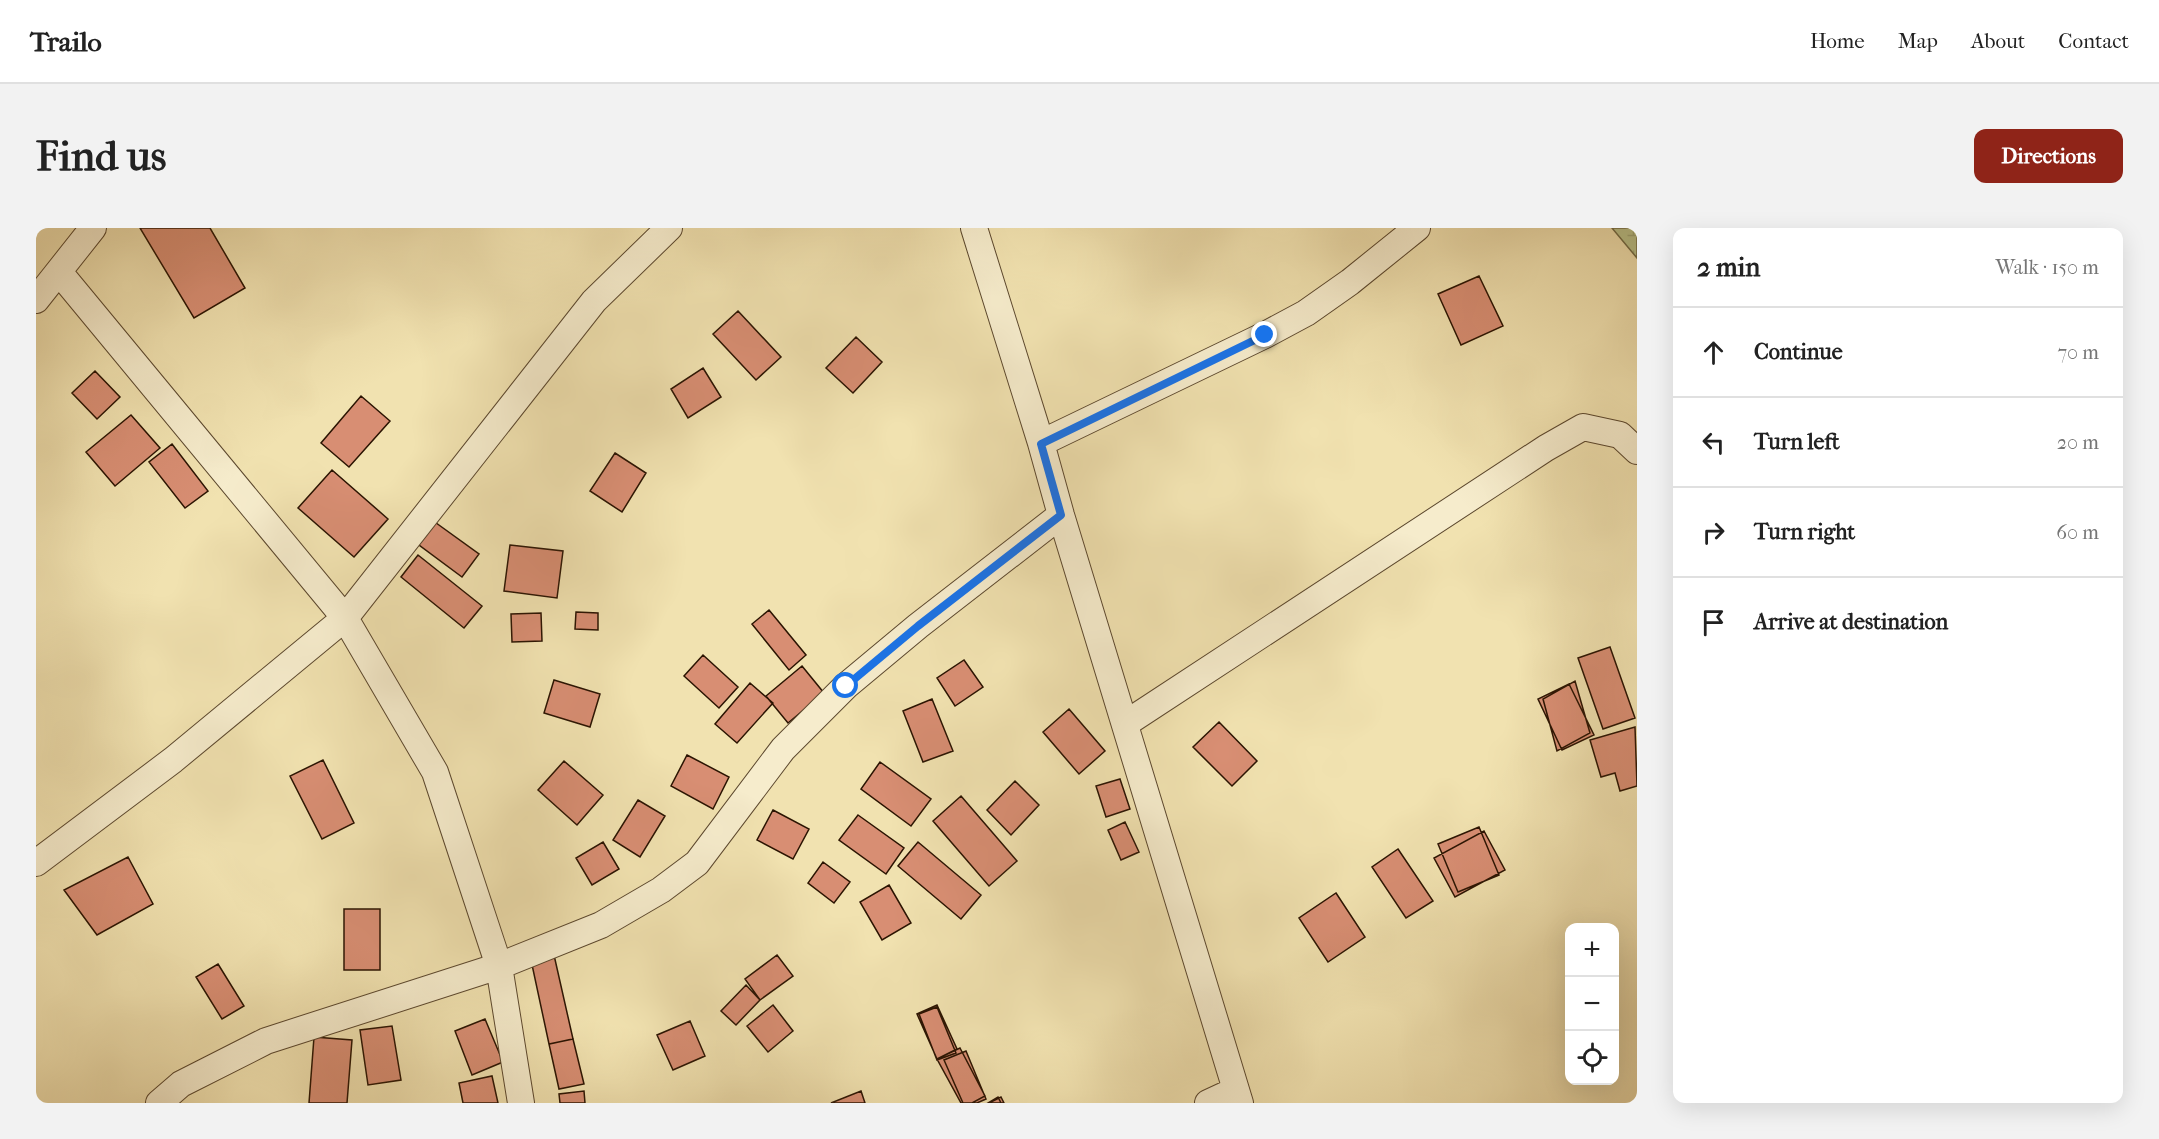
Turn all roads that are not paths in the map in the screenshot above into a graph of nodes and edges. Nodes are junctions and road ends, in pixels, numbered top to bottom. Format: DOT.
graph roads {
  1 [pos="93,228"];
  2 [pos="669,228"];
  3 [pos="974,228"];
  4 [pos="1417,228"];
  5 [pos="58,272"];
  6 [pos="36,300"];
  7 [pos="1041,444"];
  8 [pos="1637,451"];
  9 [pos="1061,515"];
  10 [pos="345,618"];
  11 [pos="1125,724"];
  12 [pos="36,863"];
  13 [pos="499,966"];
  14 [pos="1238,1096"];
  15 [pos="159,1103"];
  16 [pos="522,1103"];
  17 [pos="1208,1103"];
  1 -- 5 [label="street"];
  2 -- 10 [label="street"];
  3 -- 7 [label="street"];
  4 -- 7 [label="street"];
  5 -- 6 [label="street"];
  5 -- 10 [label="street"];
  7 -- 9 [label="street"];
  8 -- 11 [label="street"];
  9 -- 11 [label="street"];
  9 -- 13 [label="street"];
  10 -- 12 [label="street"];
  10 -- 13 [label="street"];
  11 -- 14 [label="street"];
  13 -- 15 [label="street"];
  13 -- 16 [label="street"];
  14 -- 17 [label="street"];
}
